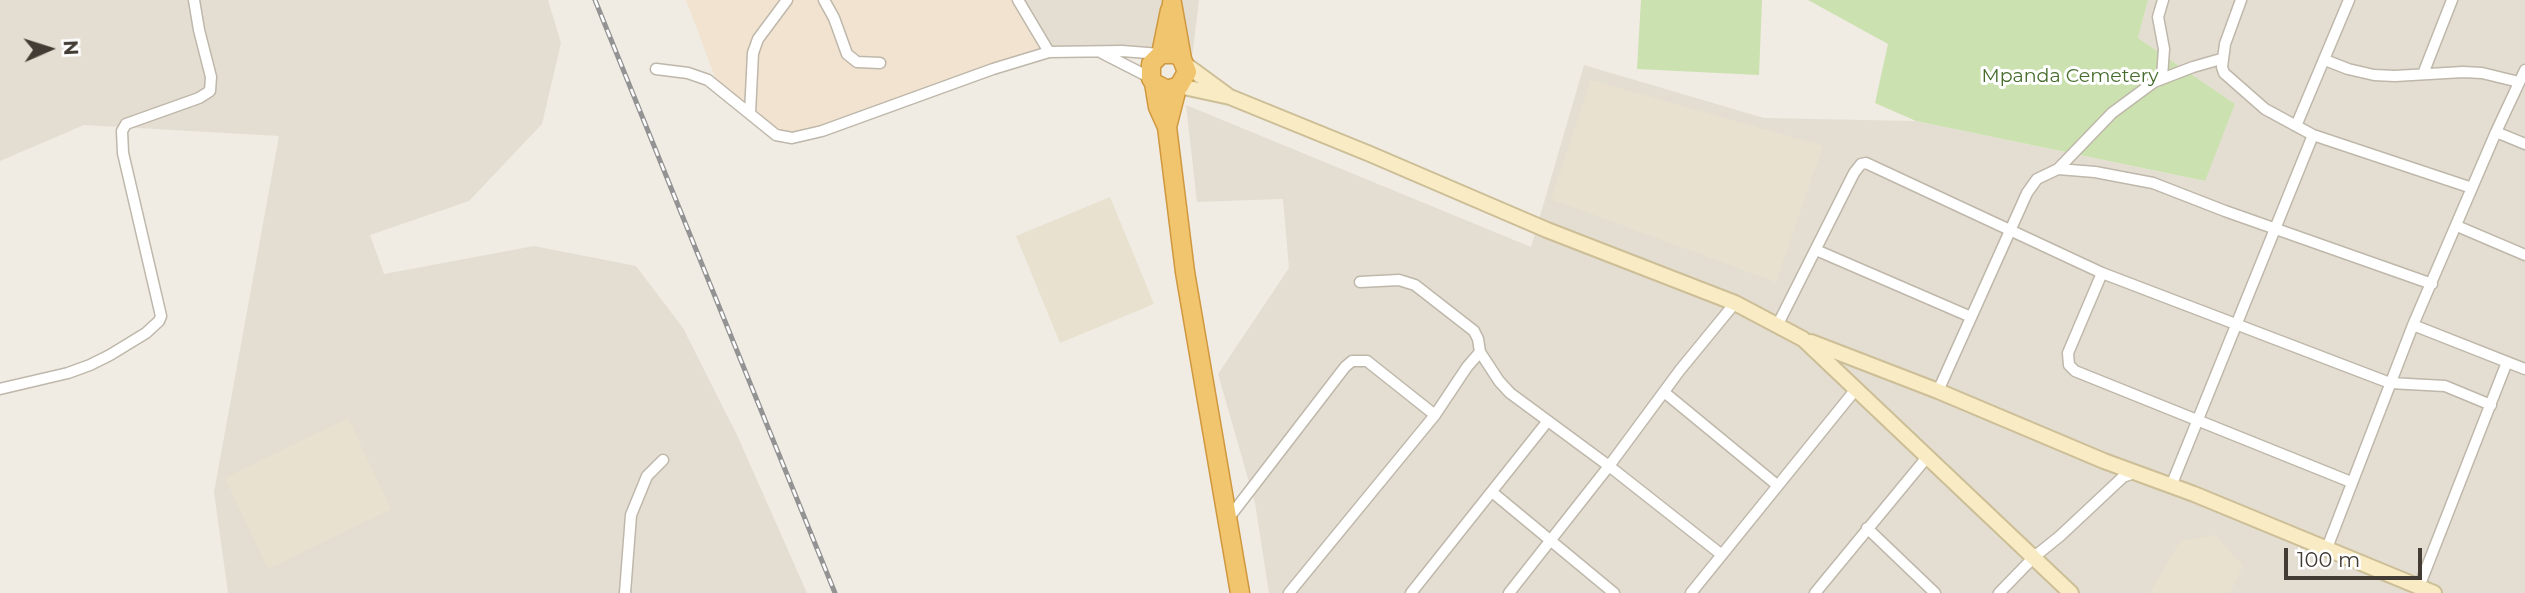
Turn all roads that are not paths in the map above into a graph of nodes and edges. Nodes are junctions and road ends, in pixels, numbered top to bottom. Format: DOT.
graph roads {
  1 [pos="194,0"];
  2 [pos="787,0"];
  3 [pos="824,0"];
  4 [pos="1018,0"];
  5 [pos="2163,0"];
  6 [pos="2241,0"];
  7 [pos="2349,0"];
  8 [pos="2452,0"];
  9 [pos="1172,2"];
  10 [pos="1049,52"];
  11 [pos="1102,52"];
  12 [pos="1161,54"];
  13 [pos="2221,59"];
  14 [pos="2325,60"];
  15 [pos="1184,62"];
  16 [pos="880,63"];
  17 [pos="656,69"];
  18 [pos="2525,69"];
  19 [pos="2423,74"];
  20 [pos="2162,78"];
  21 [pos="1152,81"];
  22 [pos="2519,82"];
  23 [pos="1178,87"];
  24 [pos="1230,97"];
  25 [pos="750,113"];
  26 [pos="2295,126"];
  27 [pos="1167,127"];
  28 [pos="2496,132"];
  29 [pos="2313,135"];
  30 [pos="2525,144"];
  31 [pos="2058,169"];
  32 [pos="2472,188"];
  33 [pos="2457,226"];
  34 [pos="2275,229"];
  35 [pos="2010,232"];
  36 [pos="1816,250"];
  37 [pos="2525,255"];
  38 [pos="2102,273"];
  39 [pos="1360,282"];
  40 [pos="2432,284"];
  41 [pos="1735,303"];
  42 [pos="1971,317"];
  43 [pos="2236,324"];
  44 [pos="2413,325"];
  45 [pos="1777,326"];
  46 [pos="1803,339"];
  47 [pos="1480,352"];
  48 [pos="2507,362"];
  49 [pos="2525,369"];
  50 [pos="2390,383"];
  51 [pos="0,389"];
  52 [pos="1856,389"];
  53 [pos="1938,390"];
  54 [pos="1664,393"];
  55 [pos="2491,405"];
  56 [pos="1435,415"];
  57 [pos="2197,419"];
  58 [pos="1547,422"];
  59 [pos="1928,456"];
  60 [pos="663,460"];
  61 [pos="1609,466"];
  62 [pos="2131,474"];
  63 [pos="2351,482"];
  64 [pos="1777,485"];
  65 [pos="2171,486"];
  66 [pos="1492,492"];
  67 [pos="1228,520"];
  68 [pos="1867,527"];
  69 [pos="1550,541"];
  70 [pos="2326,548"];
  71 [pos="1722,555"];
  72 [pos="2034,557"];
  73 [pos="2419,587"];
  74 [pos="625,593"];
  75 [pos="1240,593"];
  76 [pos="1289,593"];
  77 [pos="1411,593"];
  78 [pos="1509,593"];
  79 [pos="1614,593"];
  80 [pos="1691,593"];
  81 [pos="1815,593"];
  82 [pos="1935,593"];
  83 [pos="1999,593"];
  84 [pos="2071,593"];
  85 [pos="2434,593"];
  1 -- 51 [label="street"];
  2 -- 25 [label="street"];
  3 -- 16 [label="street"];
  4 -- 10 [label="street"];
  5 -- 20 [label="street"];
  6 -- 13 [label="street"];
  7 -- 14 [label="street"];
  8 -- 19 [label="street"];
  9 -- 12 [label="highway"];
  9 -- 15 [label="highway"];
  10 -- 11 [label="street"];
  10 -- 25 [label="street"];
  11 -- 12 [label="street"];
  11 -- 21 [label="street"];
  12 -- 15 [label="highway"];
  12 -- 21 [label="highway"];
  13 -- 20 [label="street"];
  13 -- 26 [label="street"];
  14 -- 19 [label="street"];
  14 -- 26 [label="street"];
  15 -- 23 [label="highway"];
  15 -- 24 [label="street"];
  17 -- 25 [label="street"];
  18 -- 22 [label="street"];
  19 -- 22 [label="street"];
  20 -- 31 [label="street"];
  21 -- 23 [label="highway"];
  21 -- 27 [label="highway"];
  22 -- 28 [label="street"];
  23 -- 24 [label="street"];
  23 -- 27 [label="highway"];
  24 -- 41 [label="street"];
  26 -- 29 [label="street"];
  27 -- 67 [label="highway"];
  28 -- 30 [label="street"];
  28 -- 32 [label="street"];
  29 -- 32 [label="street"];
  29 -- 34 [label="street"];
  31 -- 34 [label="street"];
  31 -- 35 [label="street"];
  32 -- 33 [label="street"];
  33 -- 37 [label="street"];
  33 -- 40 [label="street"];
  34 -- 40 [label="street"];
  34 -- 43 [label="street"];
  35 -- 36 [label="street"];
  35 -- 38 [label="street"];
  35 -- 42 [label="street"];
  36 -- 42 [label="street"];
  36 -- 45 [label="street"];
  38 -- 43 [label="street"];
  38 -- 57 [label="street"];
  39 -- 47 [label="street"];
  40 -- 44 [label="street"];
  41 -- 45 [label="street"];
  41 -- 54 [label="street"];
  42 -- 53 [label="street"];
  43 -- 50 [label="street"];
  43 -- 57 [label="street"];
  44 -- 48 [label="street"];
  44 -- 50 [label="street"];
  45 -- 46 [label="street"];
  46 -- 52 [label="street"];
  46 -- 53 [label="street"];
  47 -- 56 [label="street"];
  47 -- 58 [label="street"];
  48 -- 49 [label="street"];
  48 -- 55 [label="street"];
  50 -- 55 [label="street"];
  50 -- 63 [label="street"];
  52 -- 59 [label="street"];
  52 -- 64 [label="street"];
  53 -- 65 [label="street"];
  54 -- 61 [label="street"];
  54 -- 64 [label="street"];
  55 -- 73 [label="street"];
  56 -- 67 [label="street"];
  56 -- 76 [label="street"];
  57 -- 63 [label="street"];
  57 -- 65 [label="street"];
  58 -- 61 [label="street"];
  58 -- 66 [label="street"];
  59 -- 68 [label="street"];
  59 -- 72 [label="street"];
  60 -- 74 [label="street"];
  61 -- 69 [label="street"];
  61 -- 71 [label="street"];
  62 -- 72 [label="street"];
  63 -- 70 [label="street"];
  64 -- 71 [label="street"];
  65 -- 70 [label="street"];
  66 -- 69 [label="street"];
  66 -- 77 [label="street"];
  67 -- 75 [label="highway"];
  68 -- 81 [label="street"];
  68 -- 82 [label="street"];
  69 -- 78 [label="street"];
  69 -- 79 [label="street"];
  70 -- 73 [label="street"];
  71 -- 80 [label="street"];
  72 -- 83 [label="street"];
  72 -- 84 [label="street"];
  73 -- 85 [label="street"];
}
